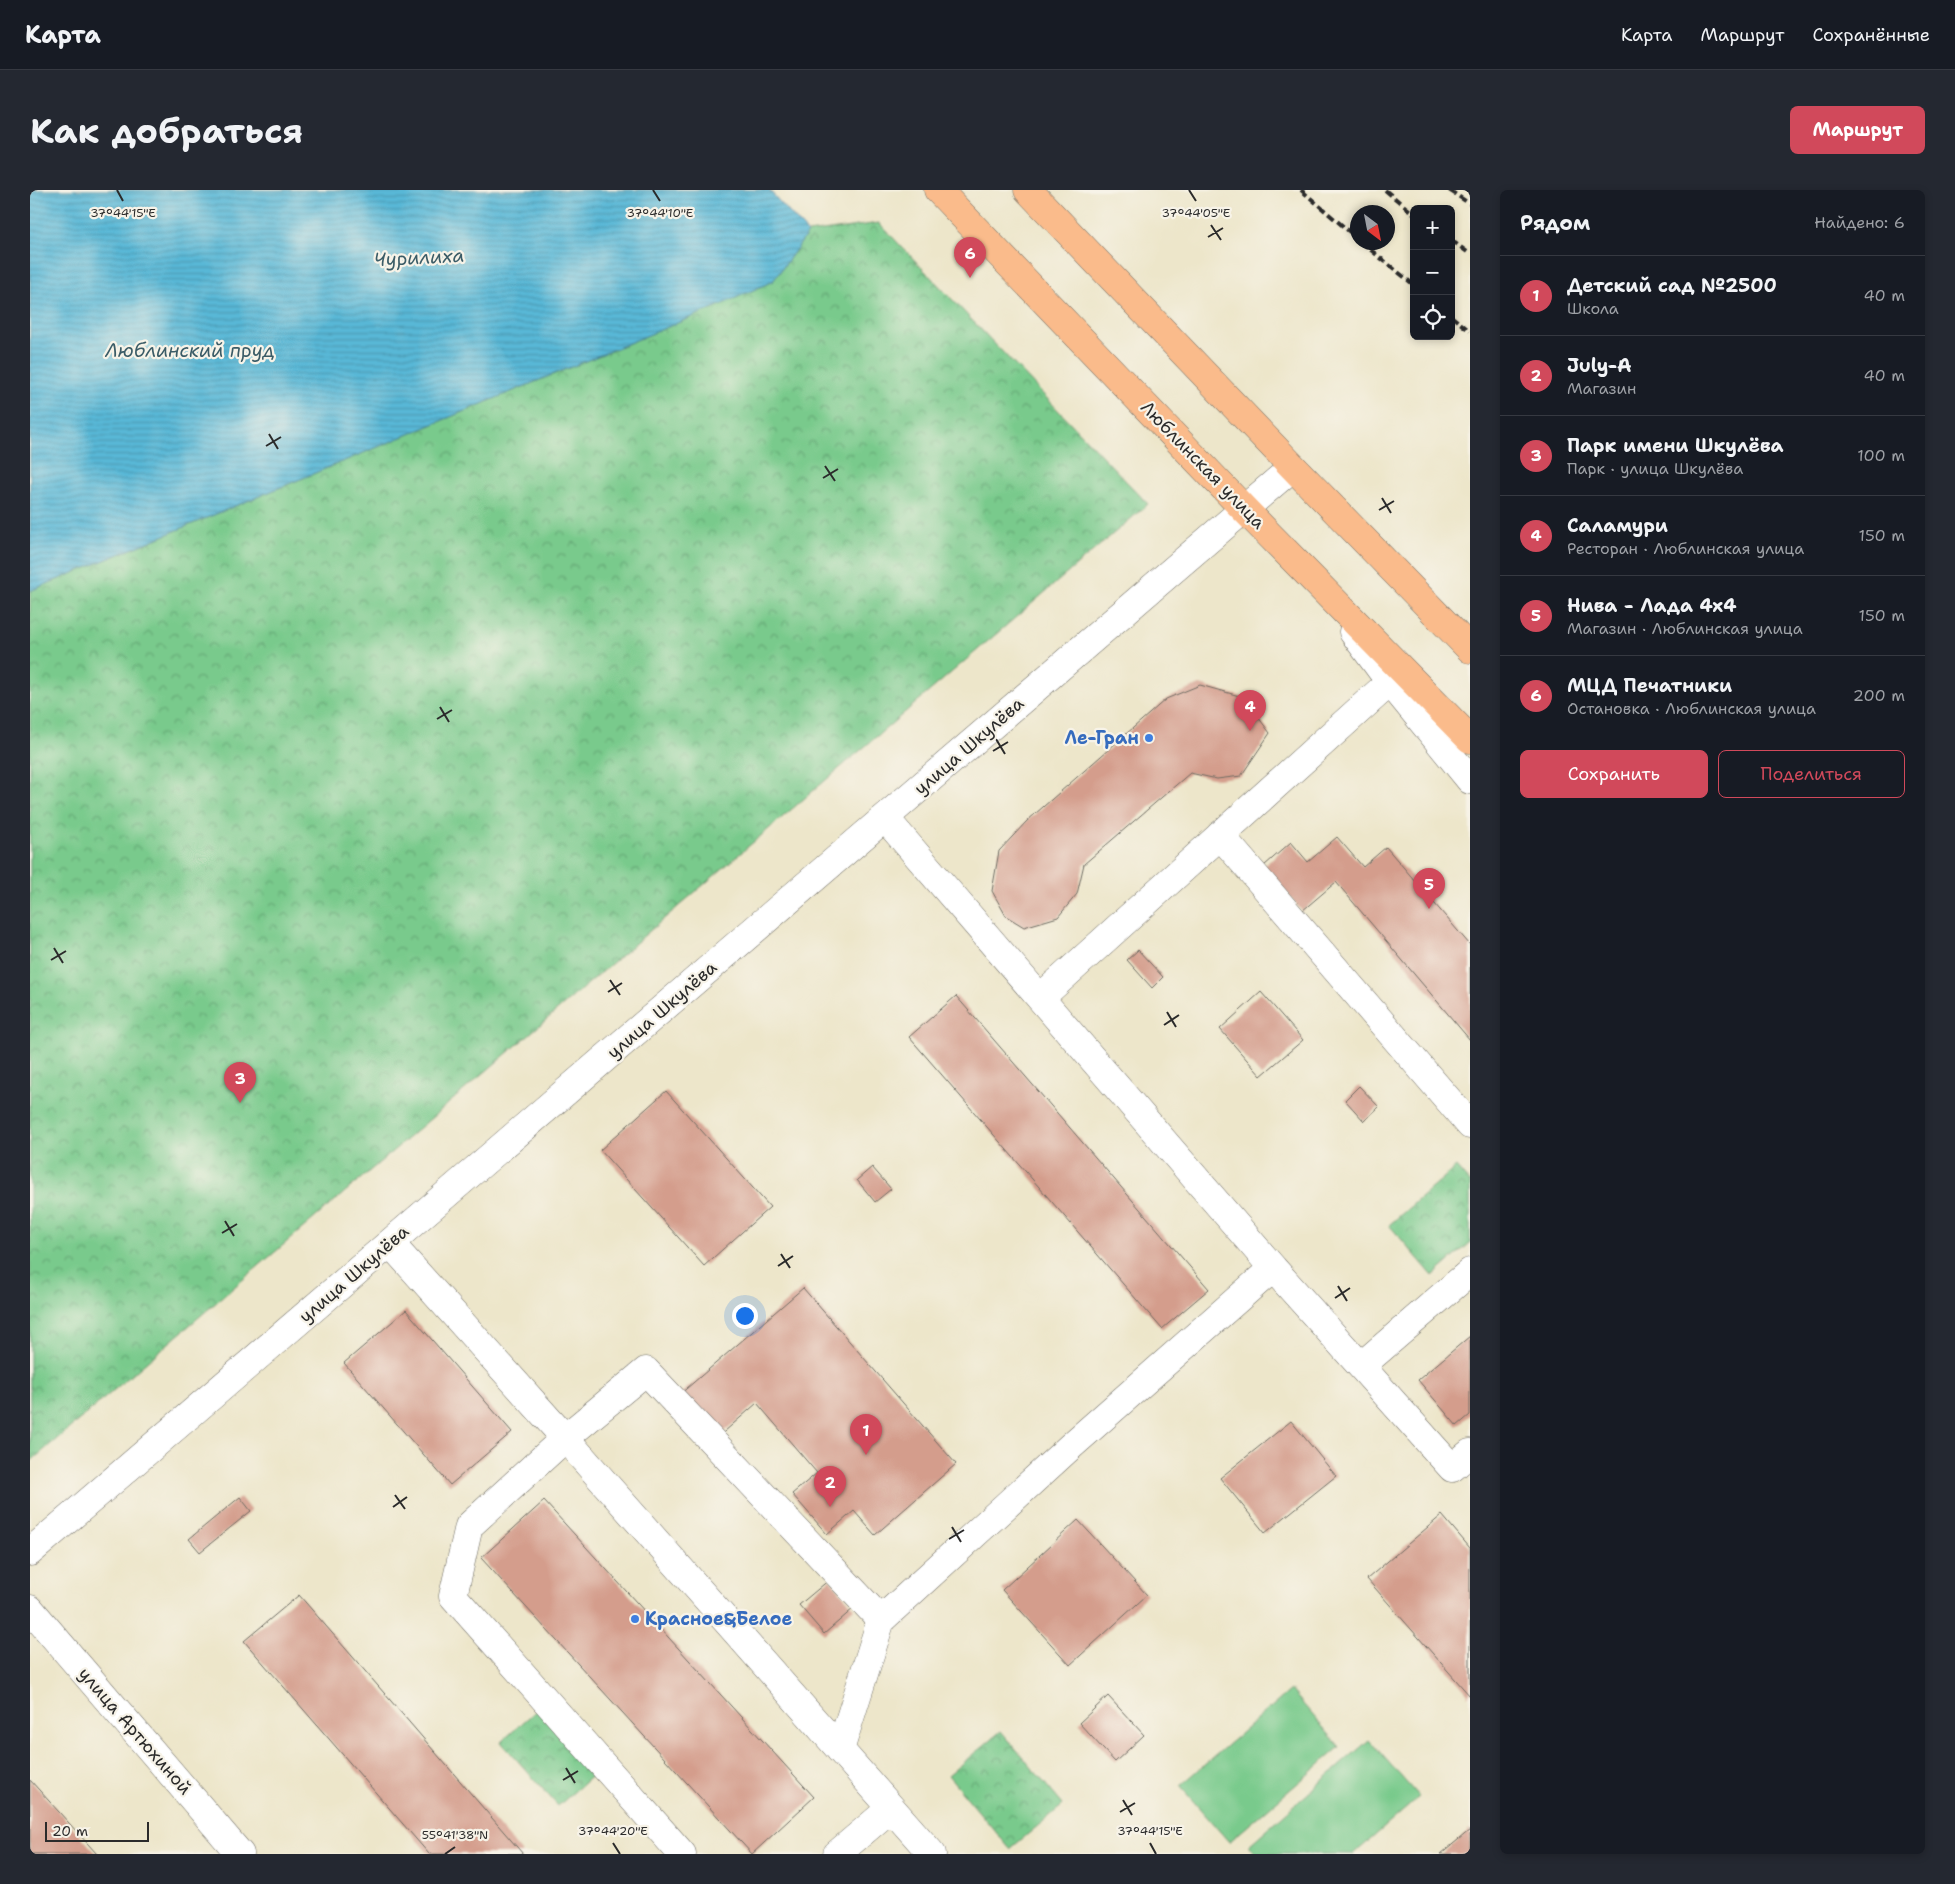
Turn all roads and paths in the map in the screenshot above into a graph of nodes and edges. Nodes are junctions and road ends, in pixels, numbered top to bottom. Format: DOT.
graph roads {
  1 [pos="938,190"];
  2 [pos="1028,190"];
  3 [pos="1293,467"];
  4 [pos="1244,510"];
  5 [pos="1314,579"];
  6 [pos="1470,648"];
  7 [pos="1390,682"];
  8 [pos="1470,739"];
  9 [pos="1470,780"];
  10 [pos="885,818"];
  11 [pos="1220,835"];
  12 [pos="1040,998"];
  13 [pos="1470,1125"];
  14 [pos="390,1243"];
  15 [pos="1273,1268"];
  16 [pos="1470,1272"];
  17 [pos="1361,1366"];
  18 [pos="565,1438"];
  19 [pos="1470,1453"];
  20 [pos="30,1552"];
  21 [pos="30,1608"];
  22 [pos="881,1620"];
  23 [pos="840,1750"];
  24 [pos="891,1808"];
  25 [pos="240,1854"];
  26 [pos="682,1854"];
  27 [pos="837,1854"];
  28 [pos="932,1854"];
  1 -- 4 [label="main road, Люблинская улица"];
  2 -- 3 [label="main road"];
  3 -- 4 [label="street, улица Шкулёва"];
  3 -- 6 [label="main road"];
  4 -- 5 [label="main road, Люблинская улица"];
  4 -- 10 [label="street, улица Шкулёва"];
  5 -- 7 [label="street"];
  5 -- 8 [label="main road, Люблинская улица"];
  7 -- 9 [label="street"];
  7 -- 11 [label="street"];
  10 -- 12 [label="street"];
  10 -- 14 [label="street, улица Шкулёва"];
  11 -- 12 [label="street"];
  11 -- 13 [label="street"];
  12 -- 15 [label="street"];
  14 -- 18 [label="street"];
  14 -- 20 [label="street, улица Шкулёва"];
  15 -- 17 [label="street"];
  15 -- 22 [label="street"];
  16 -- 17 [label="street"];
  17 -- 19 [label="street"];
  18 -- 22 [label="street"];
  18 -- 23 [label="street"];
  18 -- 26 [label="street"];
  21 -- 25 [label="street, улица Артюхиной"];
  22 -- 23 [label="street"];
  23 -- 24 [label="street"];
  24 -- 27 [label="street"];
  24 -- 28 [label="street"];
}
